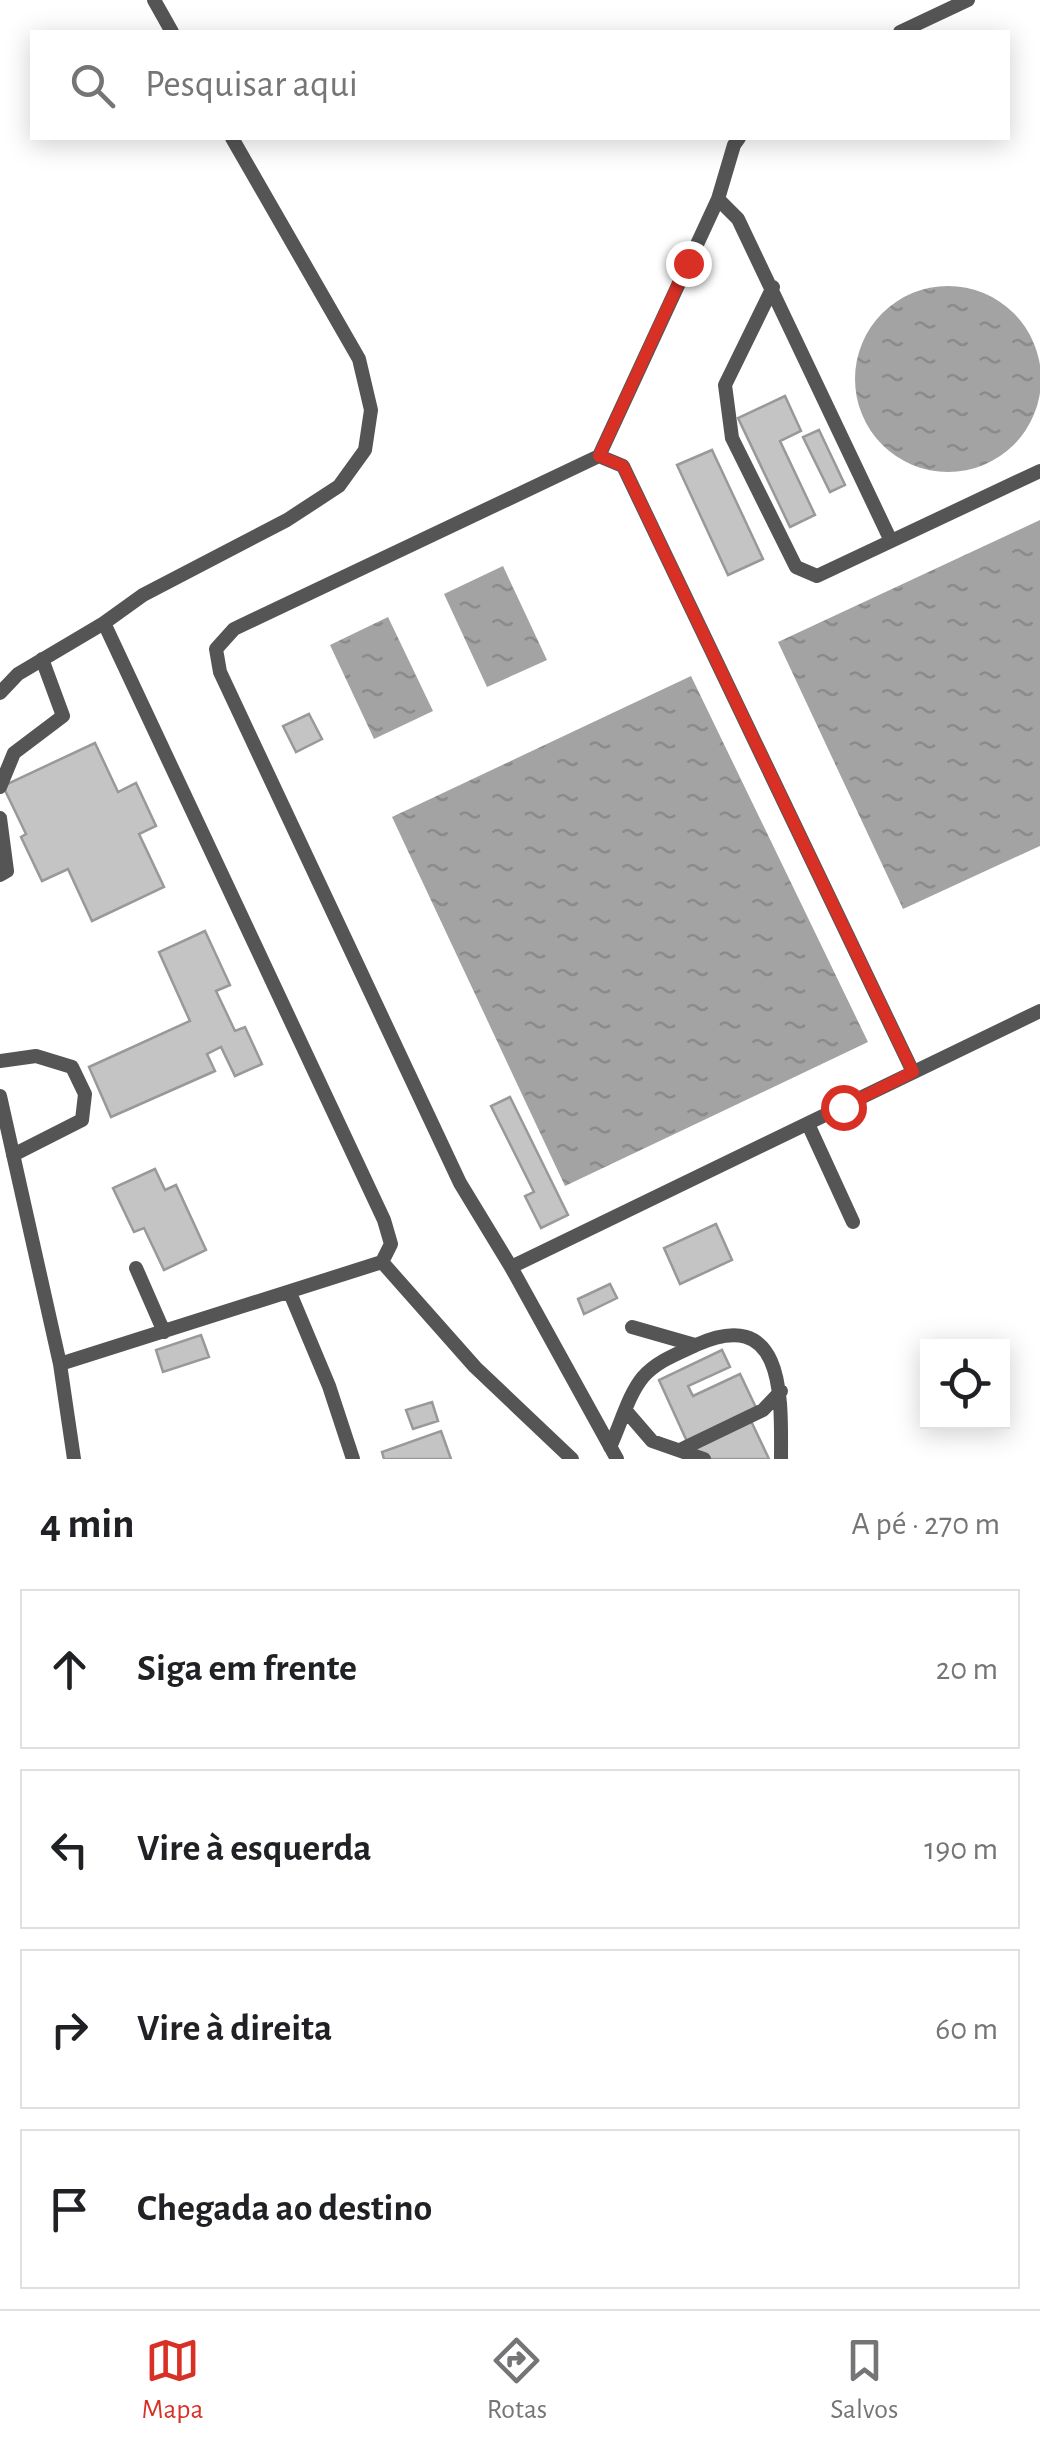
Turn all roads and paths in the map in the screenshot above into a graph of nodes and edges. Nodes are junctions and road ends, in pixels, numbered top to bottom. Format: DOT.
graph roads {
  1 [pos="154,0"];
  2 [pos="968,0"];
  3 [pos="171,30"];
  4 [pos="904,30"];
  5 [pos="233,140"];
  6 [pos="738,140"];
  7 [pos="718,199"];
  8 [pos="772,287"];
  9 [pos="599,456"];
  10 [pos="1040,472"];
  11 [pos="891,540"];
  12 [pos="104,623"];
  13 [pos="42,659"];
  14 [pos="0,693"];
  15 [pos="0,787"];
  16 [pos="0,818"];
  17 [pos="0,875"];
  18 [pos="1040,1011"];
  19 [pos="0,1061"];
  20 [pos="913,1072"];
  21 [pos="0,1096"];
  22 [pos="808,1124"];
  23 [pos="13,1155"];
  24 [pos="853,1222"];
  25 [pos="382,1262"];
  26 [pos="511,1267"];
  27 [pos="136,1268"];
  28 [pos="290,1293"];
  29 [pos="632,1327"];
  30 [pos="164,1332"];
  31 [pos="695,1345"];
  32 [pos="60,1364"];
  33 [pos="780,1391"];
  34 [pos="627,1412"];
  35 [pos="682,1450"];
  36 [pos="613,1453"];
  37 [pos="74,1459"];
  38 [pos="353,1459"];
  39 [pos="572,1459"];
  40 [pos="704,1459"];
  41 [pos="782,1459"];
  1 -- 3 [label="lane"];
  2 -- 4 [label="lane"];
  5 -- 12 [label="lane"];
  6 -- 7 [label="lane"];
  7 -- 8 [label="lane"];
  7 -- 9 [label="lane"];
  8 -- 11 [label="lane"];
  8 -- 11 [label="lane"];
  9 -- 20 [label="lane"];
  9 -- 26 [label="lane"];
  10 -- 11 [label="lane"];
  12 -- 13 [label="lane"];
  12 -- 25 [label="lane"];
  13 -- 14 [label="lane"];
  13 -- 15 [label="lane"];
  16 -- 17 [label="lane"];
  18 -- 20 [label="lane"];
  19 -- 23 [label="lane"];
  20 -- 22 [label="lane"];
  21 -- 23 [label="lane"];
  22 -- 24 [label="lane"];
  22 -- 26 [label="lane"];
  23 -- 32 [label="lane"];
  25 -- 28 [label="lane"];
  25 -- 39 [label="lane"];
  26 -- 36 [label="lane"];
  27 -- 30 [label="lane"];
  28 -- 30 [label="lane"];
  28 -- 38 [label="lane"];
  29 -- 31 [label="lane"];
  30 -- 32 [label="lane"];
  31 -- 33 [label="lane"];
  31 -- 34 [label="lane"];
  32 -- 37 [label="lane"];
  33 -- 35 [label="lane"];
  33 -- 41 [label="lane"];
  34 -- 35 [label="lane"];
  34 -- 36 [label="lane"];
  35 -- 40 [label="lane"];
}
